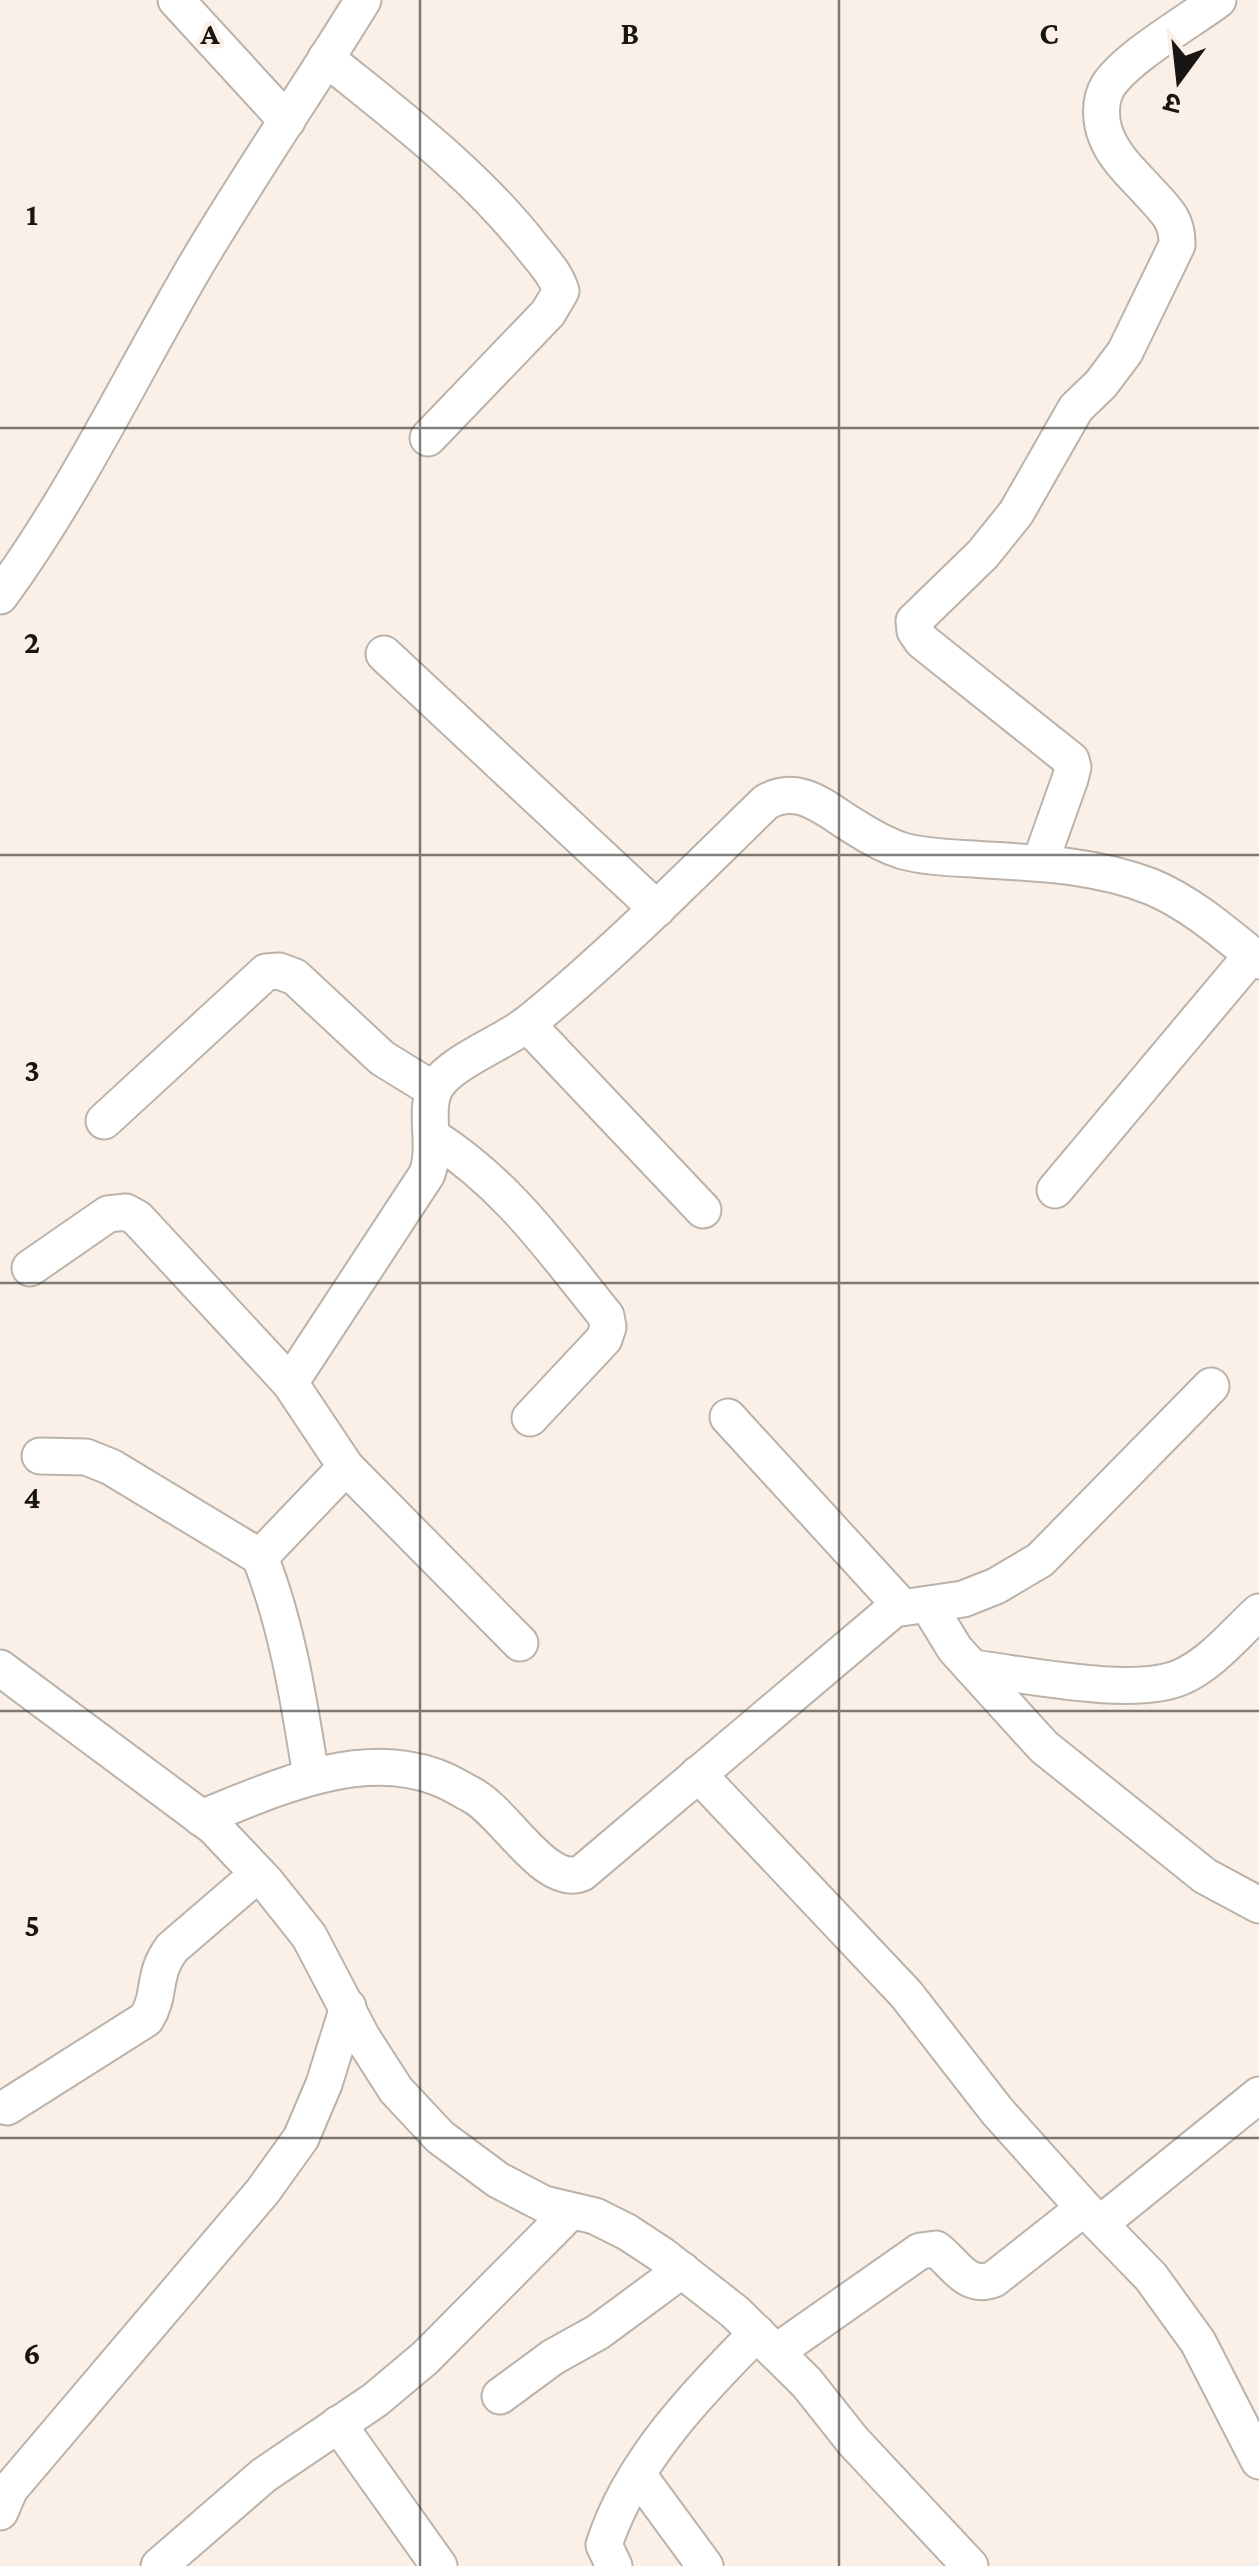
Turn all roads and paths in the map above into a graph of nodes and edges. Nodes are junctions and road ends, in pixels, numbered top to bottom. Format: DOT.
graph roads {
  1 [pos="176,0"];
  2 [pos="363,0"];
  3 [pos="1218,0"];
  4 [pos="326,58"];
  5 [pos="287,121"];
  6 [pos="428,438"];
  7 [pos="0,596"];
  8 [pos="384,654"];
  9 [pos="1040,863"];
  10 [pos="657,909"];
  11 [pos="1256,958"];
  12 [pos="527,1024"];
  13 [pos="434,1090"];
  14 [pos="104,1121"];
  15 [pos="433,1136"];
  16 [pos="1055,1190"];
  17 [pos="702,1210"];
  18 [pos="30,1268"];
  19 [pos="290,1382"];
  20 [pos="1211,1386"];
  21 [pos="728,1416"];
  22 [pos="530,1418"];
  23 [pos="40,1456"];
  24 [pos="346,1467"];
  25 [pos="260,1557"];
  26 [pos="915,1606"];
  27 [pos="1259,1612"];
  28 [pos="520,1643"];
  29 [pos="0,1668"];
  30 [pos="972,1668"];
  31 [pos="698,1774"];
  32 [pos="311,1776"];
  33 [pos="201,1818"];
  34 [pos="258,1874"];
  35 [pos="1259,1904"];
  36 [pos="348,2007"];
  37 [pos="1259,2095"];
  38 [pos="7,2107"];
  39 [pos="570,2211"];
  40 [pos="1093,2216"];
  41 [pos="682,2270"];
  42 [pos="767,2342"];
  43 [pos="500,2396"];
  44 [pos="338,2424"];
  45 [pos="1259,2461"];
  46 [pos="638,2476"];
  47 [pos="0,2512"];
  48 [pos="159,2566"];
  49 [pos="439,2566"];
  50 [pos="614,2566"];
  51 [pos="705,2566"];
  52 [pos="970,2566"];
  1 -- 5 [label="street"];
  2 -- 4 [label="street"];
  3 -- 9 [label="street"];
  4 -- 5 [label="street"];
  4 -- 6 [label="street"];
  5 -- 7 [label="street"];
  8 -- 10 [label="street"];
  9 -- 10 [label="street"];
  9 -- 11 [label="street"];
  10 -- 12 [label="street"];
  11 -- 16 [label="street"];
  12 -- 13 [label="street"];
  12 -- 17 [label="street"];
  13 -- 14 [label="street"];
  13 -- 15 [label="street"];
  15 -- 19 [label="street"];
  15 -- 22 [label="street"];
  18 -- 19 [label="street"];
  19 -- 24 [label="street"];
  20 -- 26 [label="street"];
  21 -- 26 [label="street"];
  23 -- 25 [label="street"];
  24 -- 25 [label="street"];
  24 -- 28 [label="street"];
  25 -- 32 [label="street"];
  26 -- 30 [label="street"];
  26 -- 31 [label="street"];
  27 -- 30 [label="street"];
  29 -- 33 [label="street"];
  30 -- 35 [label="street"];
  31 -- 32 [label="street"];
  31 -- 40 [label="street"];
  32 -- 33 [label="street"];
  33 -- 34 [label="street"];
  34 -- 36 [label="street"];
  34 -- 38 [label="street"];
  36 -- 39 [label="street"];
  36 -- 47 [label="street"];
  37 -- 40 [label="street"];
  39 -- 41 [label="street"];
  39 -- 44 [label="street"];
  40 -- 42 [label="street"];
  40 -- 45 [label="street"];
  41 -- 42 [label="street"];
  41 -- 43 [label="street"];
  42 -- 46 [label="street"];
  42 -- 52 [label="street"];
  44 -- 48 [label="street"];
  44 -- 49 [label="street"];
  46 -- 50 [label="street"];
  46 -- 51 [label="street"];
}
